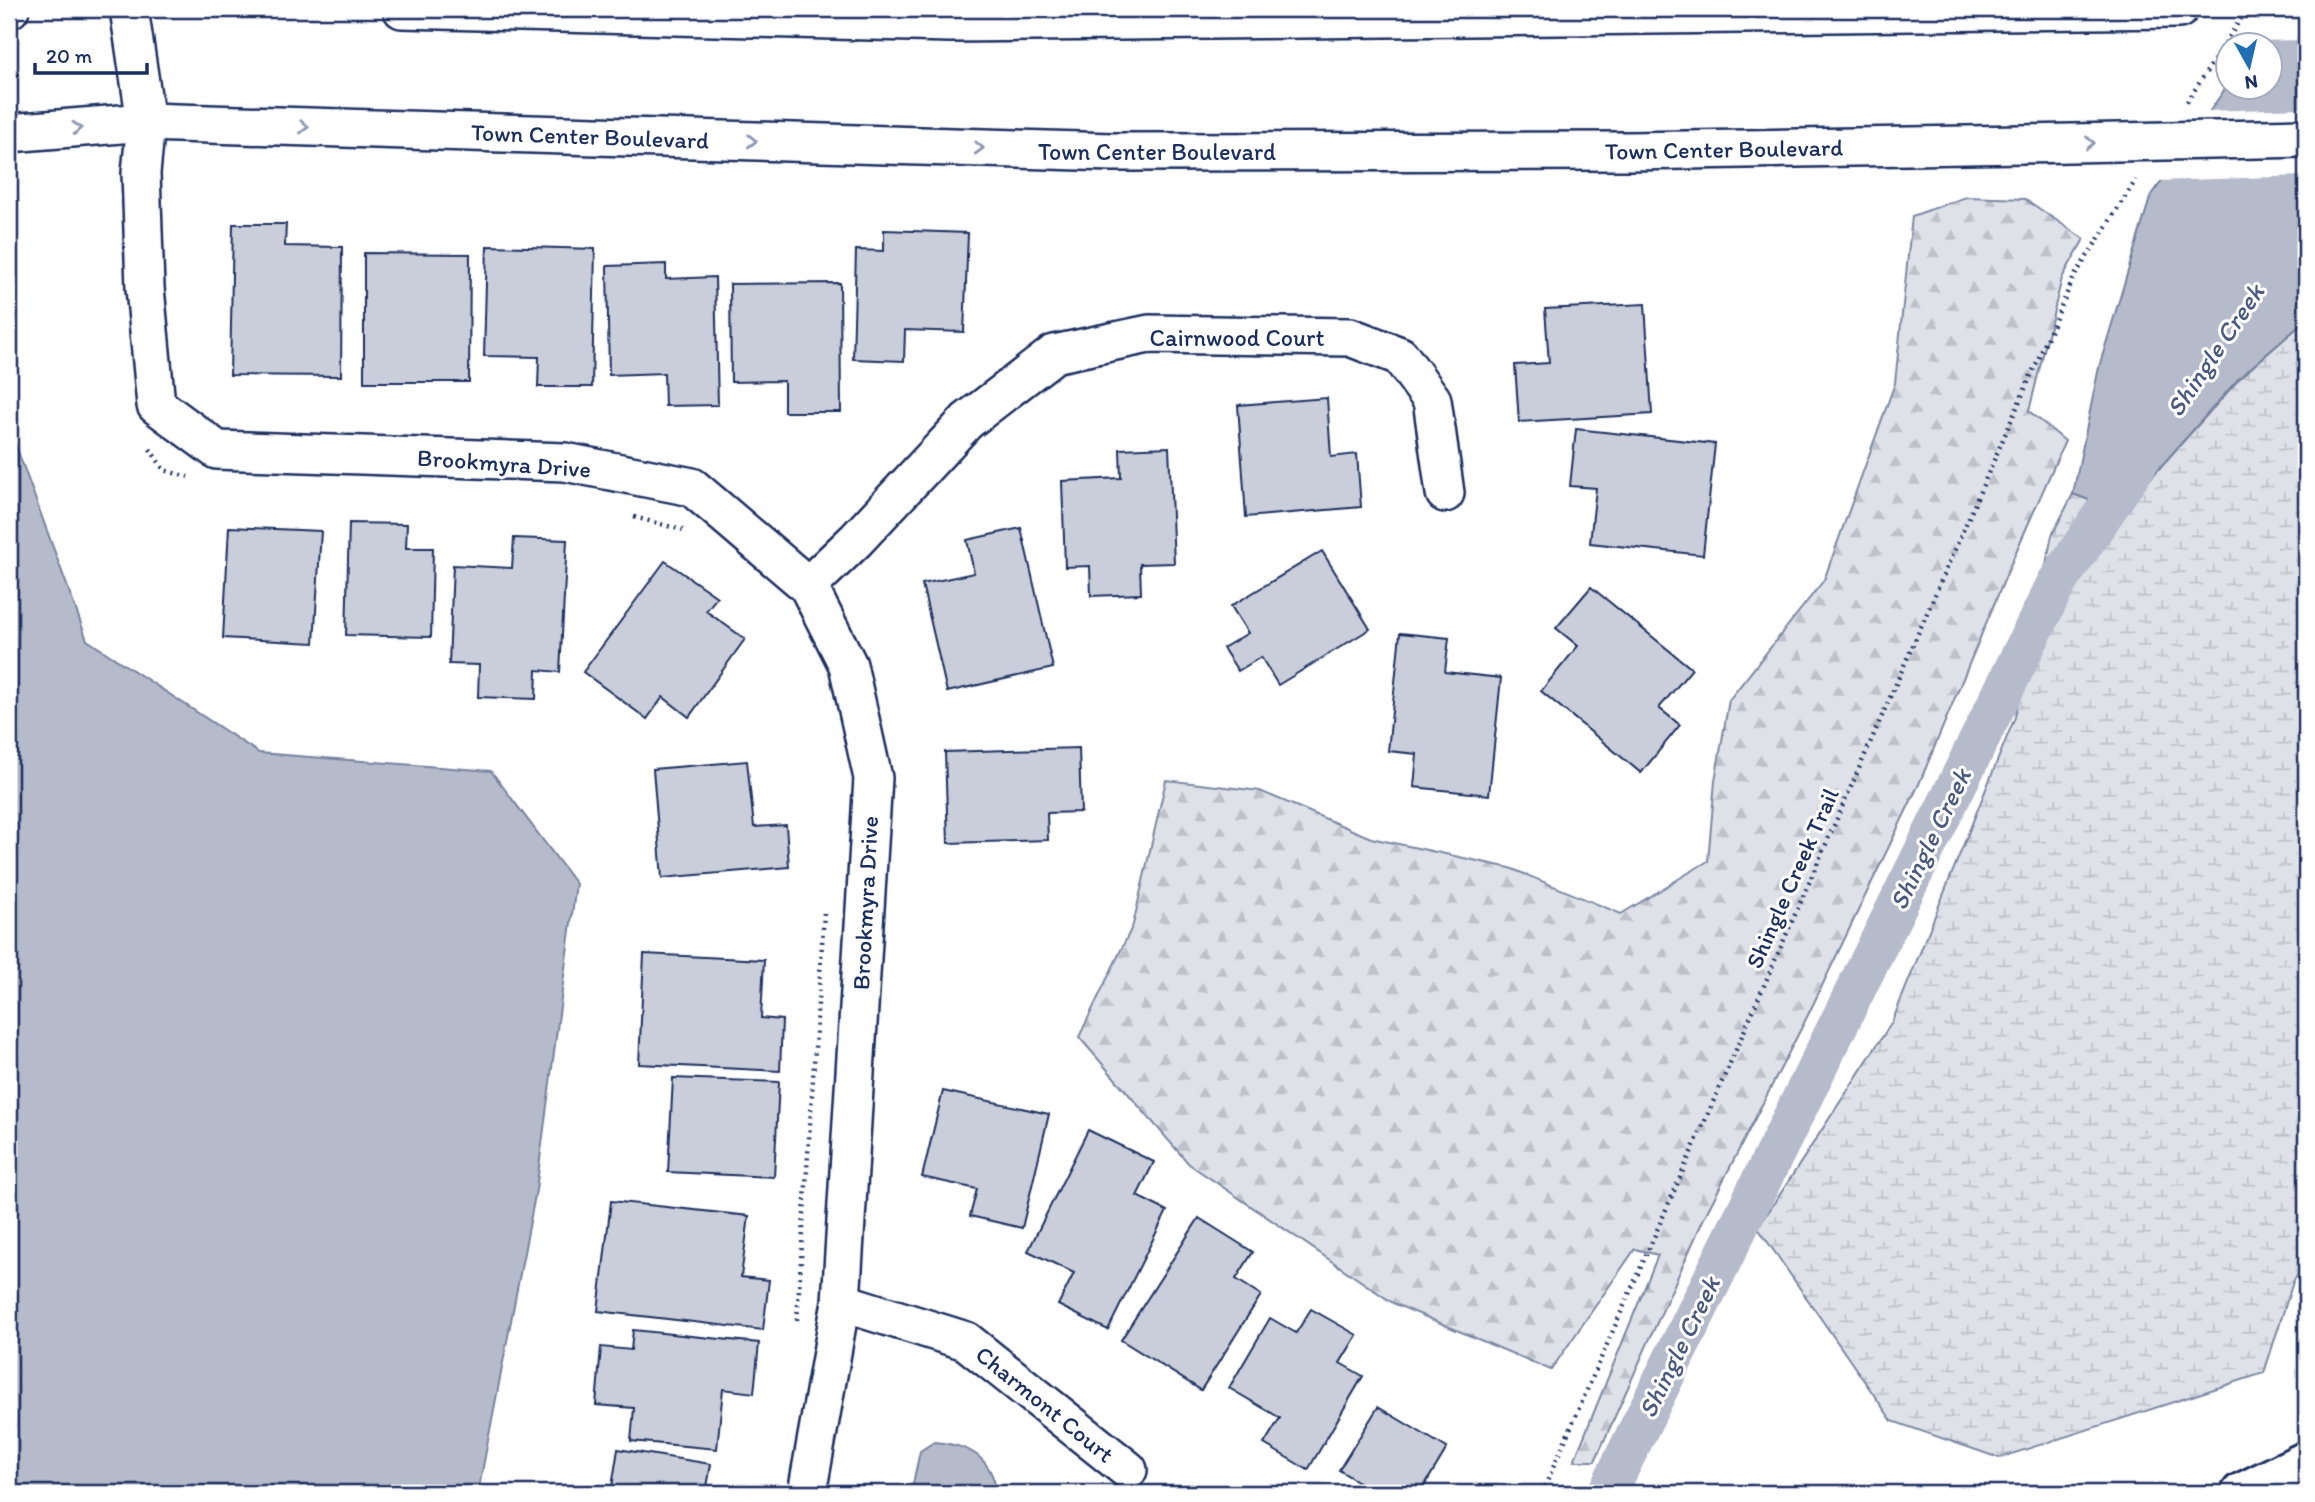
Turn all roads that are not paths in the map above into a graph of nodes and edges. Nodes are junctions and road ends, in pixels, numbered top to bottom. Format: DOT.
graph roads {
  1 [pos="130,9"];
  2 [pos="402,9"];
  3 [pos="2168,9"];
  4 [pos="2179,9"];
  5 [pos="994,15"];
  6 [pos="146,122"];
  7 [pos="9,133"];
  8 [pos="2306,138"];
  9 [pos="1445,493"];
  10 [pos="808,586"];
  11 [pos="841,1301"];
  12 [pos="2306,1461"];
  13 [pos="1128,1471"];
  14 [pos="807,1493"];
  15 [pos="2241,1493"];
  1 -- 6 [label="street, Brookmyra Drive"];
  2 -- 5 [label="street"];
  3 -- 4 [label="street"];
  3 -- 5 [label="street"];
  7 -- 6 [label="street, Town Center Boulevard, one-way"];
  6 -- 8 [label="street, Town Center Boulevard, one-way, bridge"];
  6 -- 10 [label="street, Brookmyra Drive"];
  9 -- 10 [label="street, Cairnwood Court"];
  10 -- 11 [label="street, Brookmyra Drive"];
  11 -- 13 [label="street, Charmont Court"];
  11 -- 14 [label="street, Brookmyra Drive"];
  12 -- 15 [label="highway"];
}
